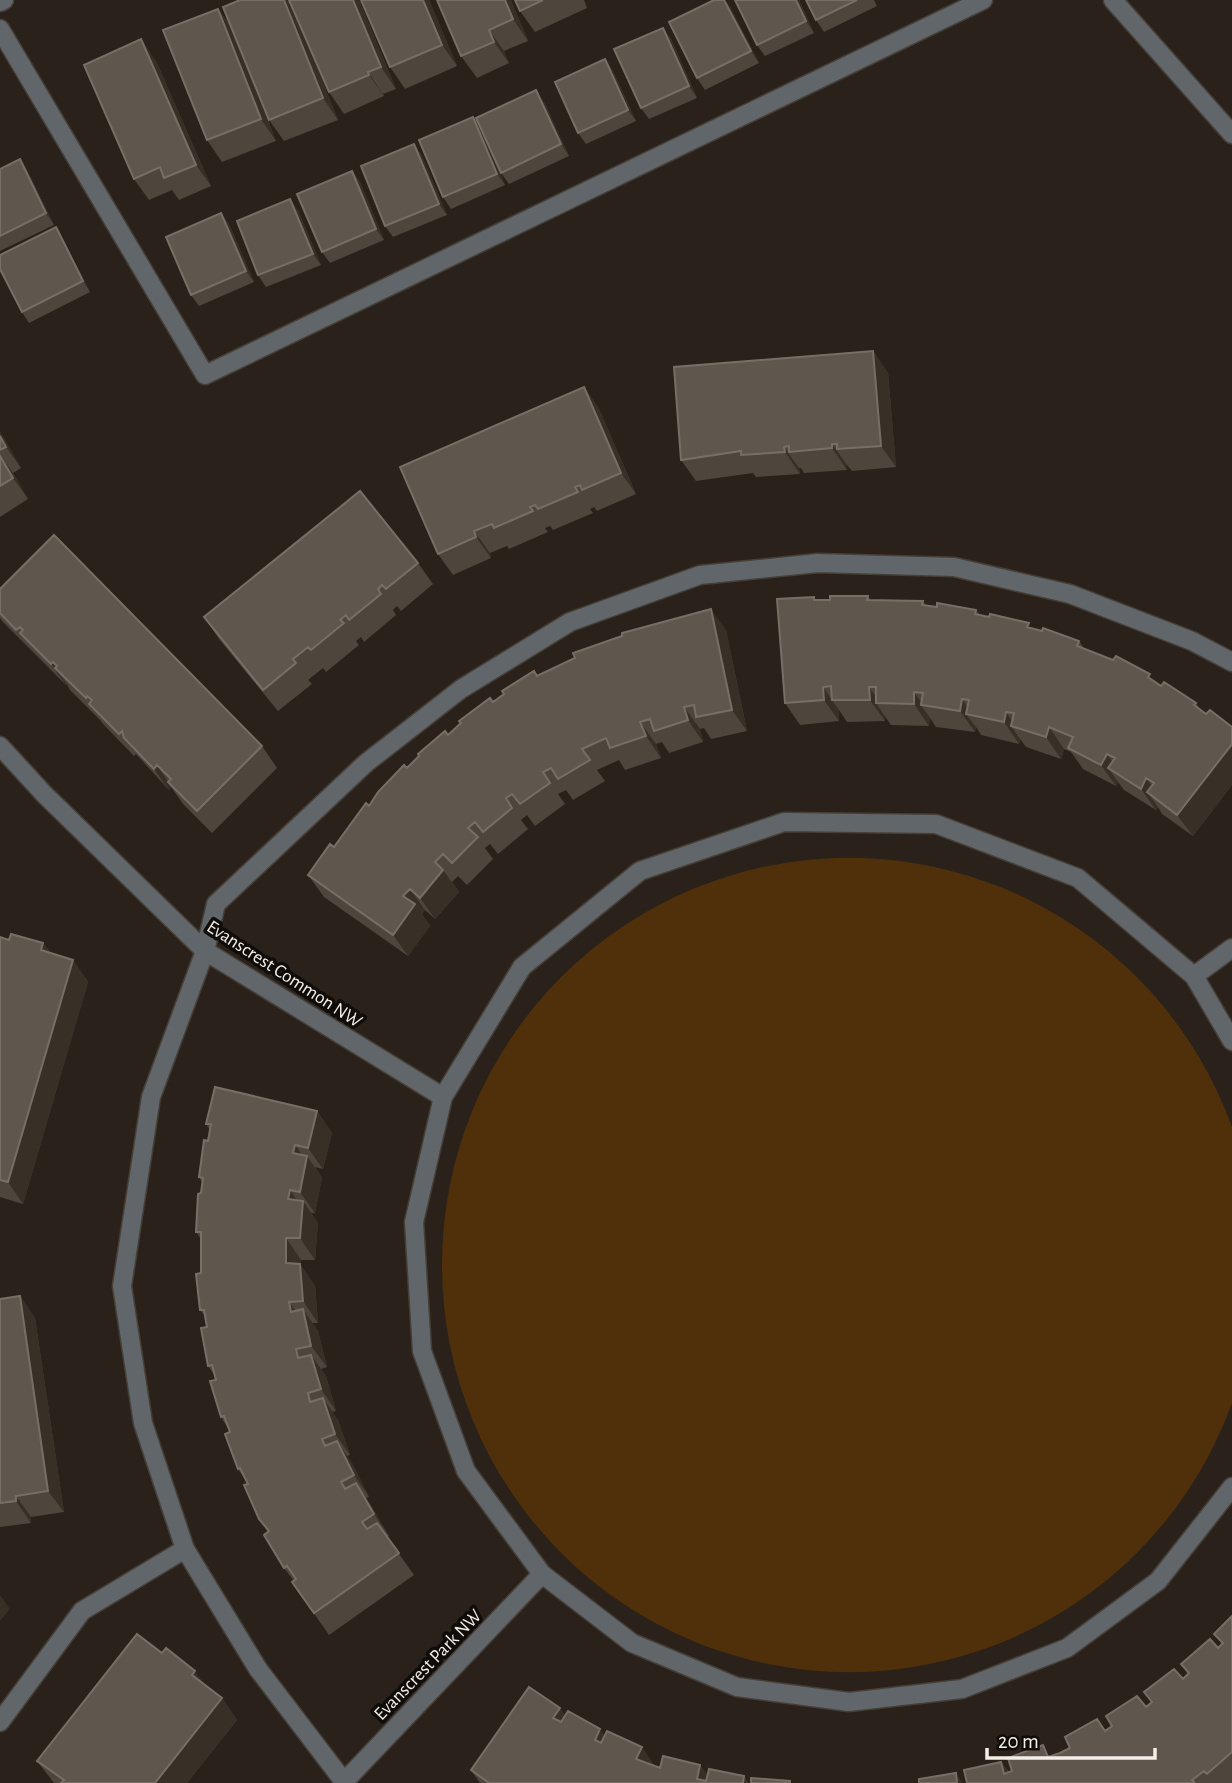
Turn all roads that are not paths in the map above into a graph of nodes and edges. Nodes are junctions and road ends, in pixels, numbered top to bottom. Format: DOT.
graph roads {
  1 [pos="983,0"];
  2 [pos="1114,0"];
  3 [pos="0,29"];
  4 [pos="1232,134"];
  5 [pos="1232,662"];
  6 [pos="0,746"];
  7 [pos="1232,948"];
  8 [pos="205,951"];
  9 [pos="1194,976"];
  10 [pos="1232,1041"];
  11 [pos="443,1097"];
  12 [pos="1231,1491"];
  13 [pos="185,1549"];
  14 [pos="542,1574"];
  15 [pos="0,1721"];
  16 [pos="344,1783"];
  1 -- 3 [label="street"];
  2 -- 4 [label="street"];
  5 -- 8 [label="street"];
  6 -- 8 [label="street, Evanscrest Common NW"];
  7 -- 9 [label="street"];
  8 -- 11 [label="street, Evanscrest Common NW"];
  8 -- 13 [label="street"];
  9 -- 10 [label="street"];
  9 -- 11 [label="street"];
  11 -- 14 [label="street"];
  12 -- 14 [label="street"];
  13 -- 15 [label="street"];
  13 -- 16 [label="street"];
  14 -- 16 [label="street, Evanscrest Park NW"];
}
